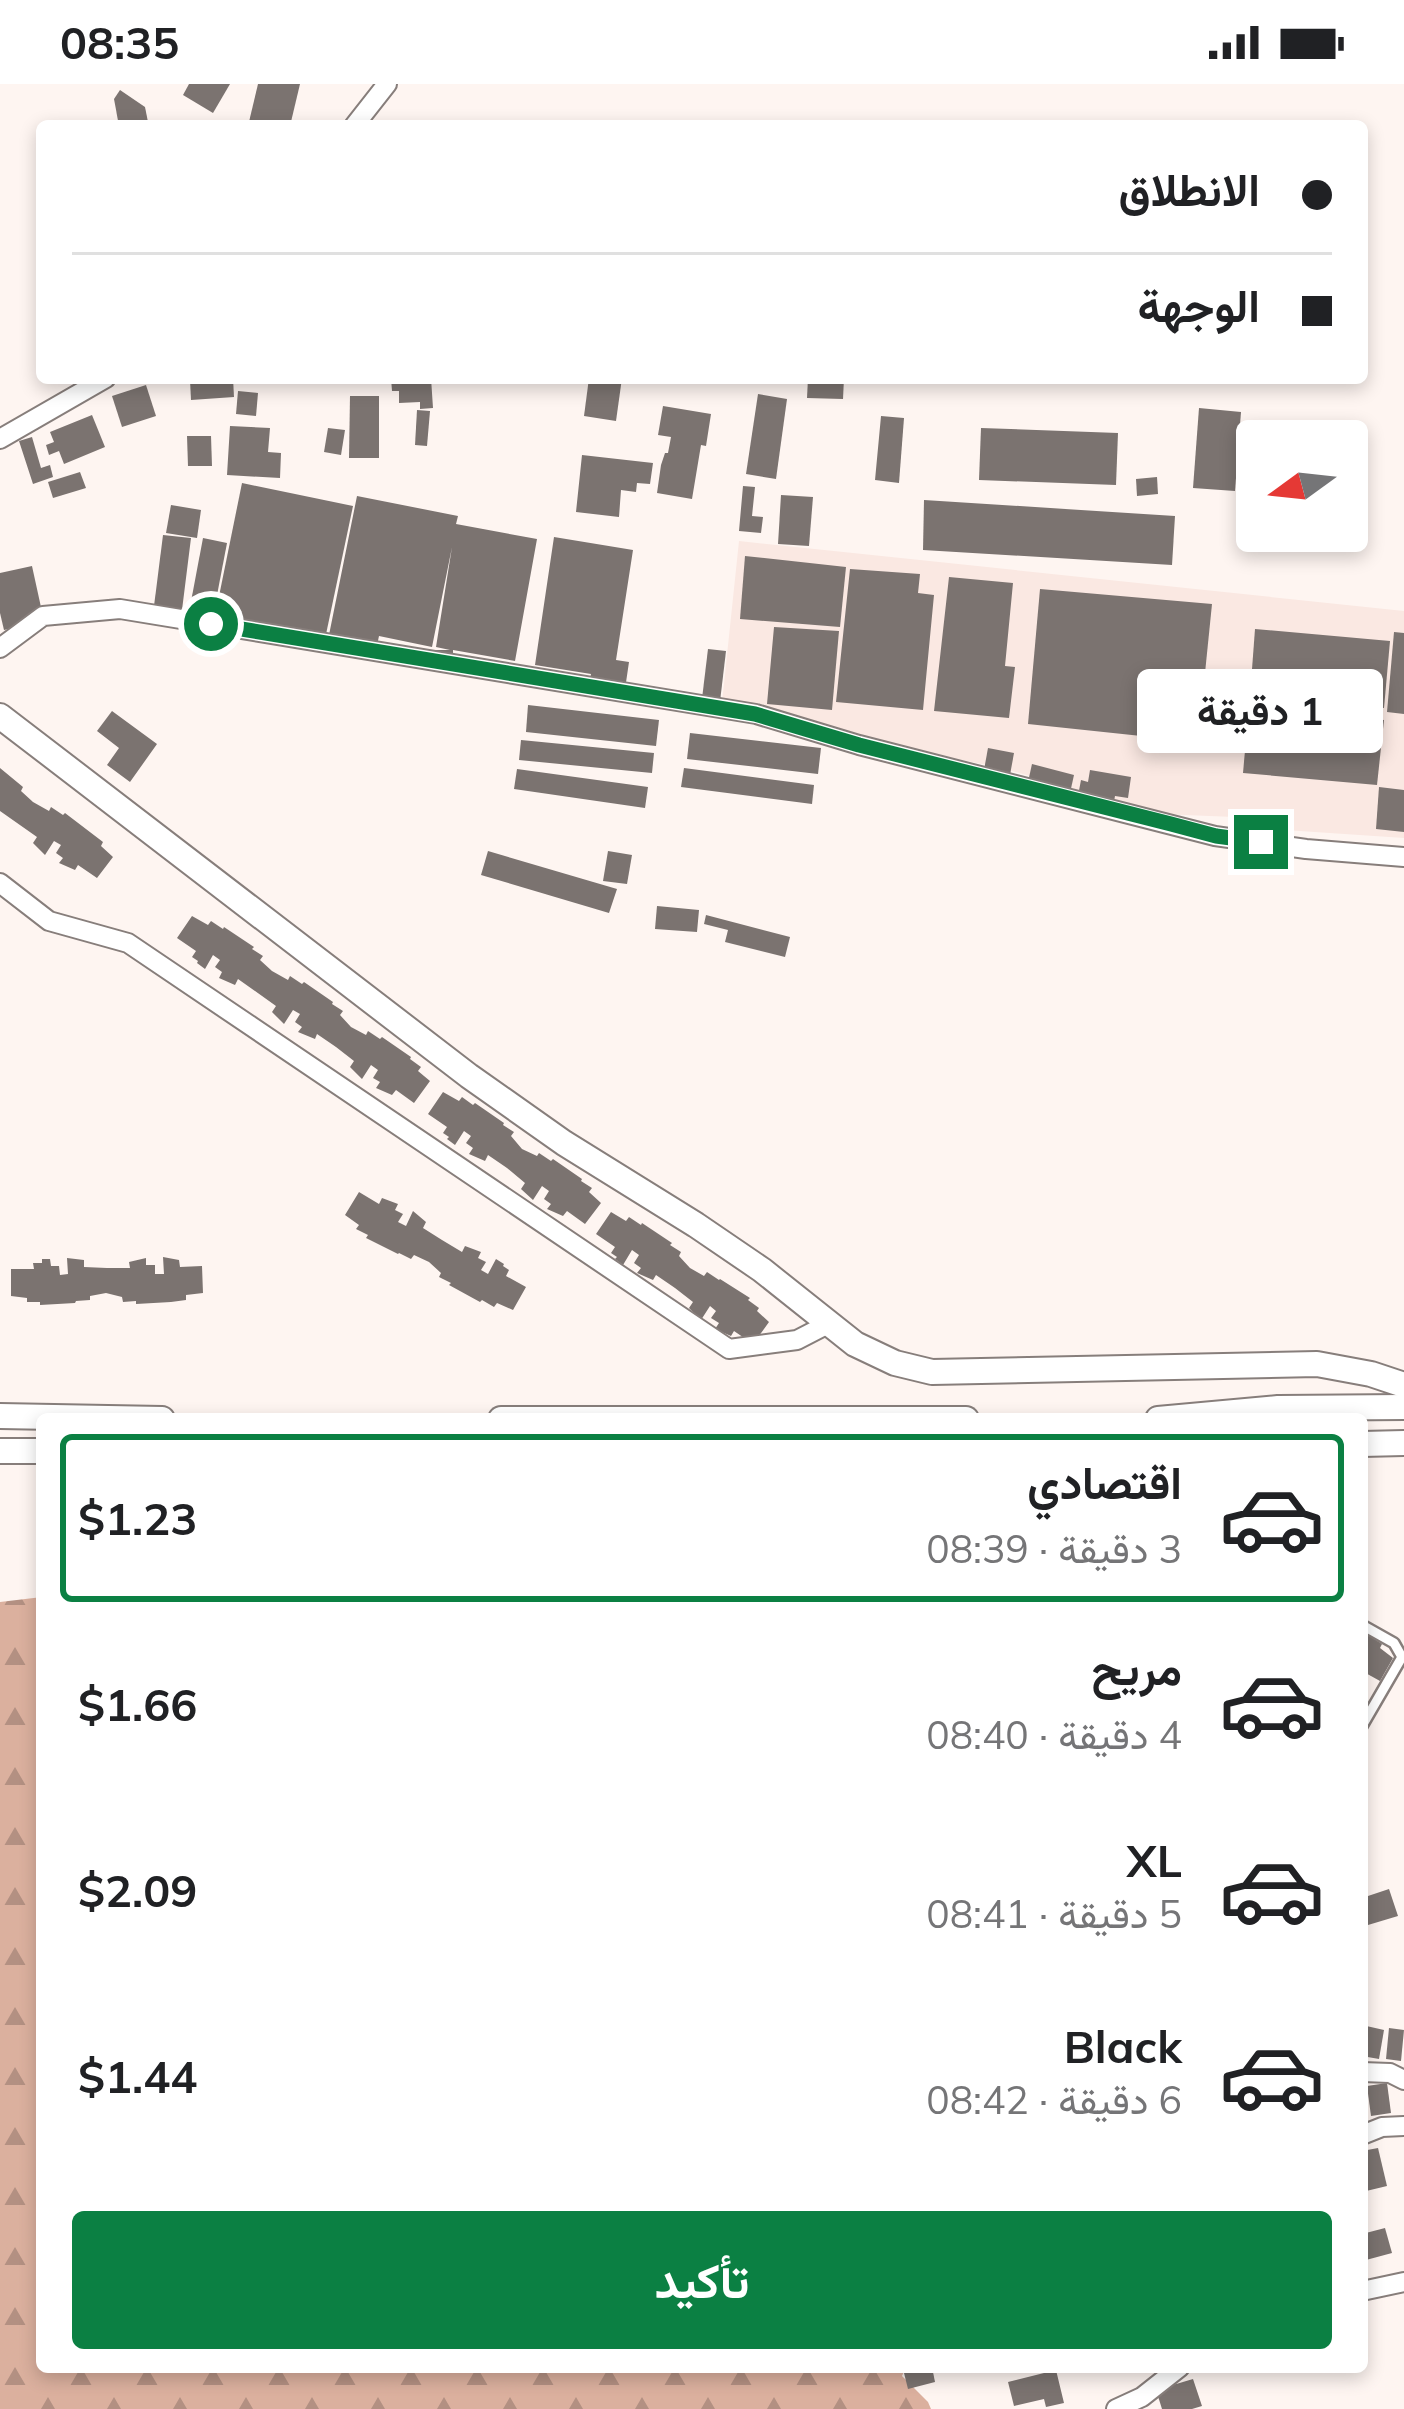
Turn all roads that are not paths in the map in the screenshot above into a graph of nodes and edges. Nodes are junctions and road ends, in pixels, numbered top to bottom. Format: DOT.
graph roads {
  1 [pos="387,84"];
  2 [pos="359,120"];
  3 [pos="96,384"];
  4 [pos="0,439"];
  5 [pos="0,648"];
  6 [pos="0,716"];
  7 [pos="1404,857"];
  8 [pos="0,884"];
  9 [pos="828,1324"];
  10 [pos="1404,1385"];
  11 [pos="1404,1407"];
  12 [pos="1230,1413"];
  13 [pos="0,1416"];
  14 [pos="36,1417"];
  15 [pos="1404,1443"];
  16 [pos="1368,1444"];
  17 [pos="0,1450"];
  18 [pos="36,1451"];
  19 [pos="1368,1628"];
  20 [pos="1368,1708"];
  21 [pos="1368,2072"];
  22 [pos="1404,2080"];
  23 [pos="1404,2126"];
  24 [pos="1368,2133"];
  25 [pos="1404,2282"];
  26 [pos="1368,2290"];
  27 [pos="1172,2373"];
  28 [pos="1117,2409"];
  1 -- 2 [label="street"];
  3 -- 4 [label="street"];
  5 -- 7 [label="street"];
  6 -- 9 [label="street"];
  8 -- 9 [label="street"];
  9 -- 10 [label="street"];
  11 -- 12 [label="street"];
  13 -- 14 [label="street"];
  15 -- 16 [label="street"];
  17 -- 18 [label="street"];
  19 -- 20 [label="lane"];
  21 -- 22 [label="street"];
  23 -- 24 [label="street"];
  25 -- 26 [label="street"];
  27 -- 28 [label="street"];
}
